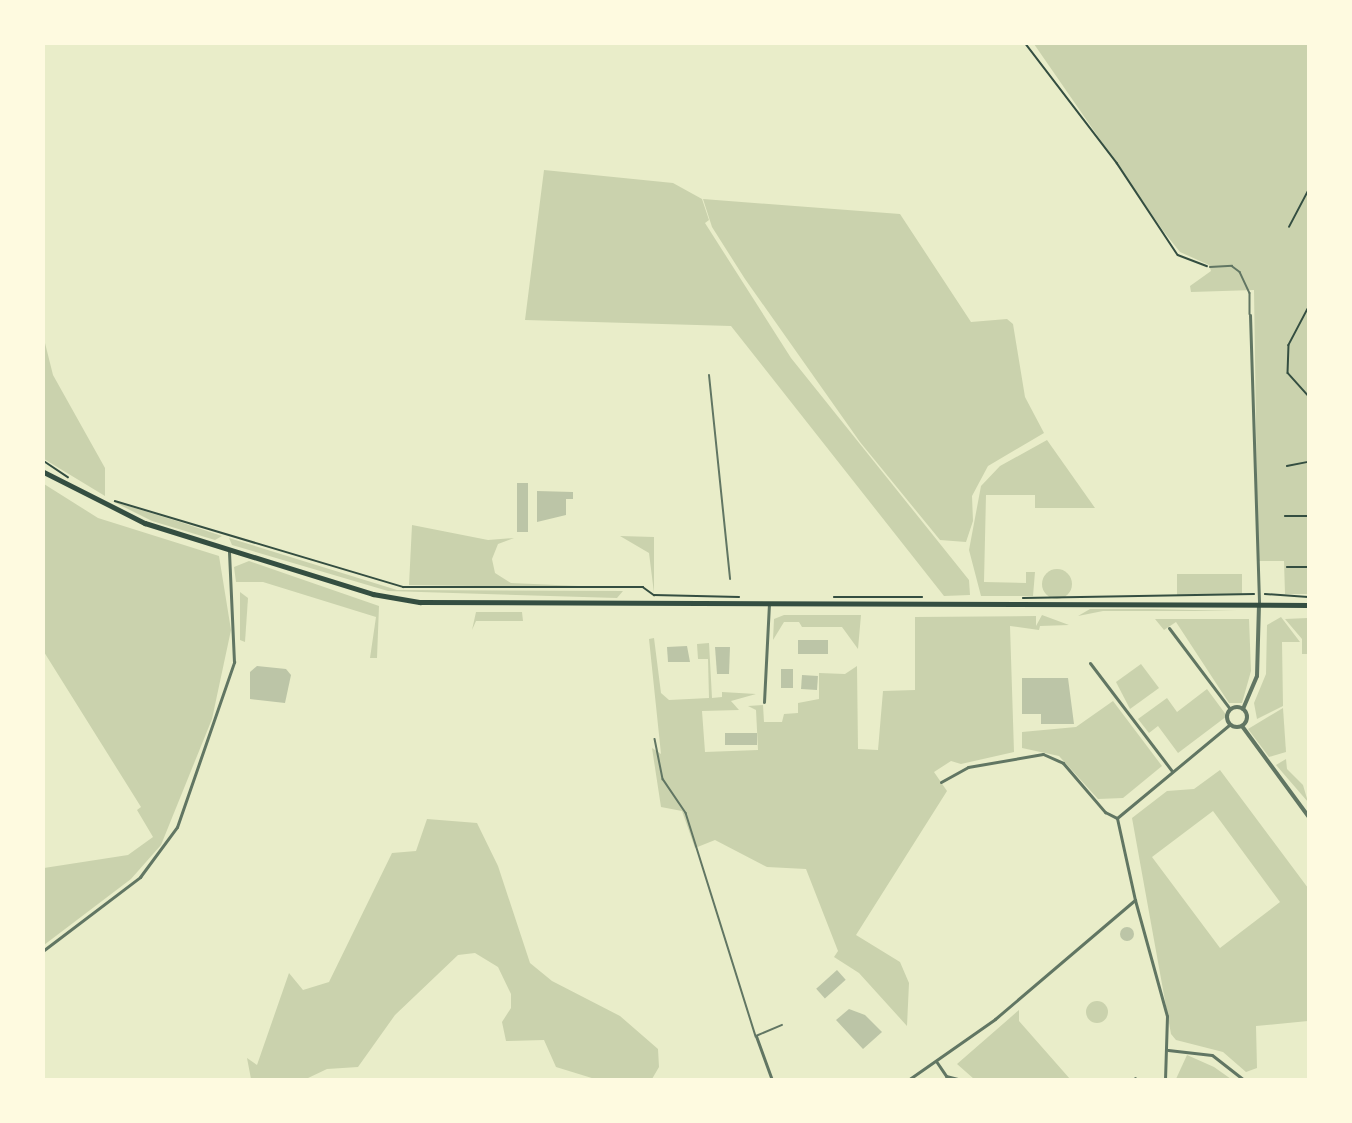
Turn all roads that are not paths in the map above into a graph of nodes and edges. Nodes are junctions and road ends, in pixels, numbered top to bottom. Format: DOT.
graph roads {
  1 [pos="1210,267"];
  2 [pos="1250,315"];
  3 [pos="709,375"];
  4 [pos="44,472"];
  5 [pos="229,550"];
  6 [pos="730,579"];
  7 [pos="769,604"];
  8 [pos="1258,605"];
  9 [pos="1308,605"];
  10 [pos="1169,628"];
  11 [pos="1090,663"];
  12 [pos="764,702"];
  13 [pos="1230,709"];
  14 [pos="1243,709"];
  15 [pos="1229,725"];
  16 [pos="1242,726"];
  17 [pos="655,740"];
  18 [pos="1172,771"];
  19 [pos="941,782"];
  20 [pos="1308,816"];
  21 [pos="1117,818"];
  22 [pos="1135,900"];
  23 [pos="44,950"];
  24 [pos="782,1025"];
  25 [pos="756,1036"];
  26 [pos="1168,1050"];
  27 [pos="936,1061"];
  28 [pos="772,1080"];
  29 [pos="908,1080"];
  30 [pos="962,1080"];
  31 [pos="1165,1080"];
  32 [pos="1244,1080"];
  1 -- 2 [label="lane"];
  2 -- 8 [label="street"];
  3 -- 6 [label="street"];
  4 -- 5 [label="main road"];
  5 -- 7 [label="main road"];
  5 -- 23 [label="street"];
  7 -- 8 [label="main road"];
  7 -- 12 [label="street"];
  8 -- 9 [label="main road"];
  8 -- 14 [label="street"];
  10 -- 13 [label="street"];
  11 -- 18 [label="street"];
  13 -- 14 [label="street"];
  13 -- 15 [label="street"];
  14 -- 16 [label="street"];
  15 -- 16 [label="street"];
  15 -- 18 [label="street"];
  16 -- 20 [label="street"];
  17 -- 25 [label="lane"];
  18 -- 21 [label="street"];
  19 -- 21 [label="street"];
  21 -- 22 [label="street"];
  22 -- 26 [label="street"];
  22 -- 27 [label="street"];
  24 -- 25 [label="lane"];
  25 -- 28 [label="street"];
  26 -- 31 [label="street"];
  26 -- 32 [label="street"];
  27 -- 29 [label="street"];
  27 -- 30 [label="street"];
}
